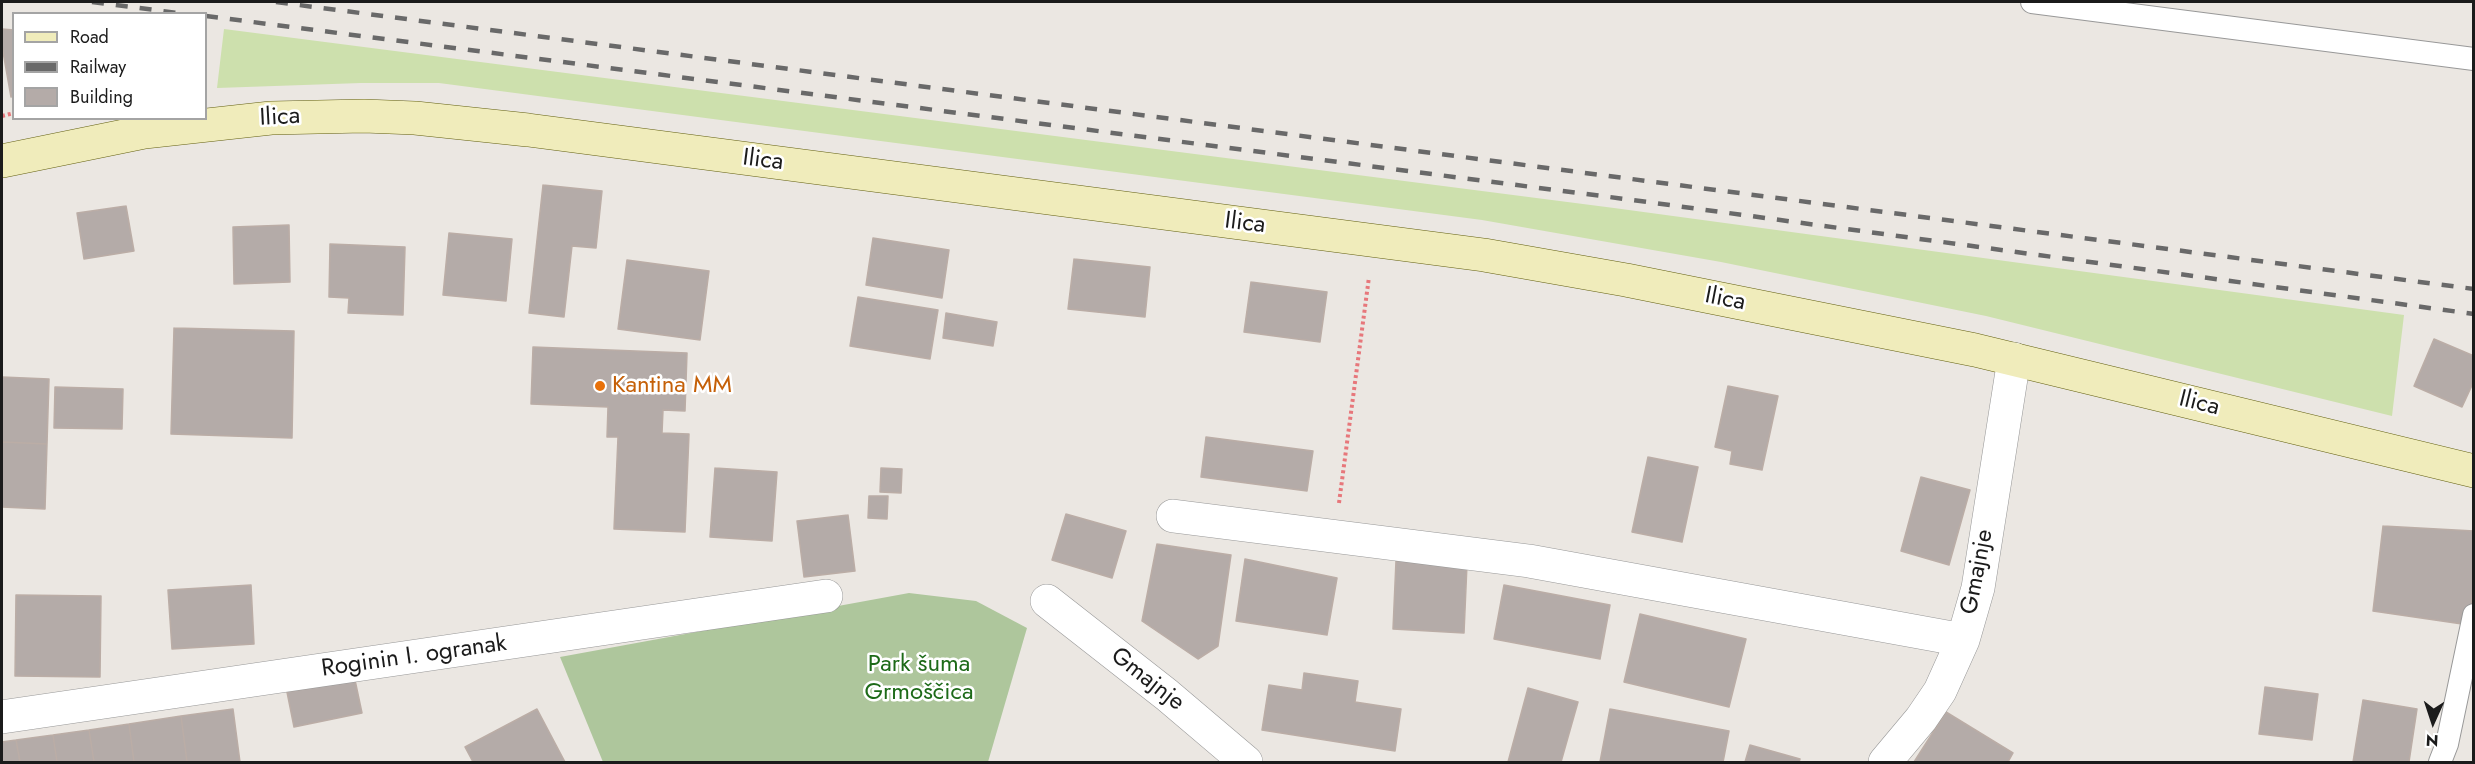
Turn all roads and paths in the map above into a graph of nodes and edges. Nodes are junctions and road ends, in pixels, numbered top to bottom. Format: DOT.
graph roads {
  1 [pos="2032,2"];
  2 [pos="2474,58"];
  3 [pos="2,161"];
  4 [pos="1369,277"];
  5 [pos="2014,359"];
  6 [pos="2474,471"];
  7 [pos="1173,516"];
  8 [pos="1334,536"];
  9 [pos="826,596"];
  10 [pos="1047,601"];
  11 [pos="2474,615"];
  12 [pos="1963,640"];
  13 [pos="2,717"];
  14 [pos="1246,762"];
  15 [pos="1885,762"];
  16 [pos="2440,762"];
  1 -- 2 [label="lane"];
  3 -- 5 [label="main road, Ilica"];
  4 -- 8 [label="path"];
  5 -- 6 [label="main road, Ilica"];
  5 -- 12 [label="street, Gmajnje"];
  7 -- 8 [label="street"];
  8 -- 12 [label="street"];
  9 -- 13 [label="street, Roginin I. ogranak"];
  10 -- 14 [label="street, Gmajnje"];
  11 -- 16 [label="lane"];
  12 -- 15 [label="street, Gmajnje"];
}
